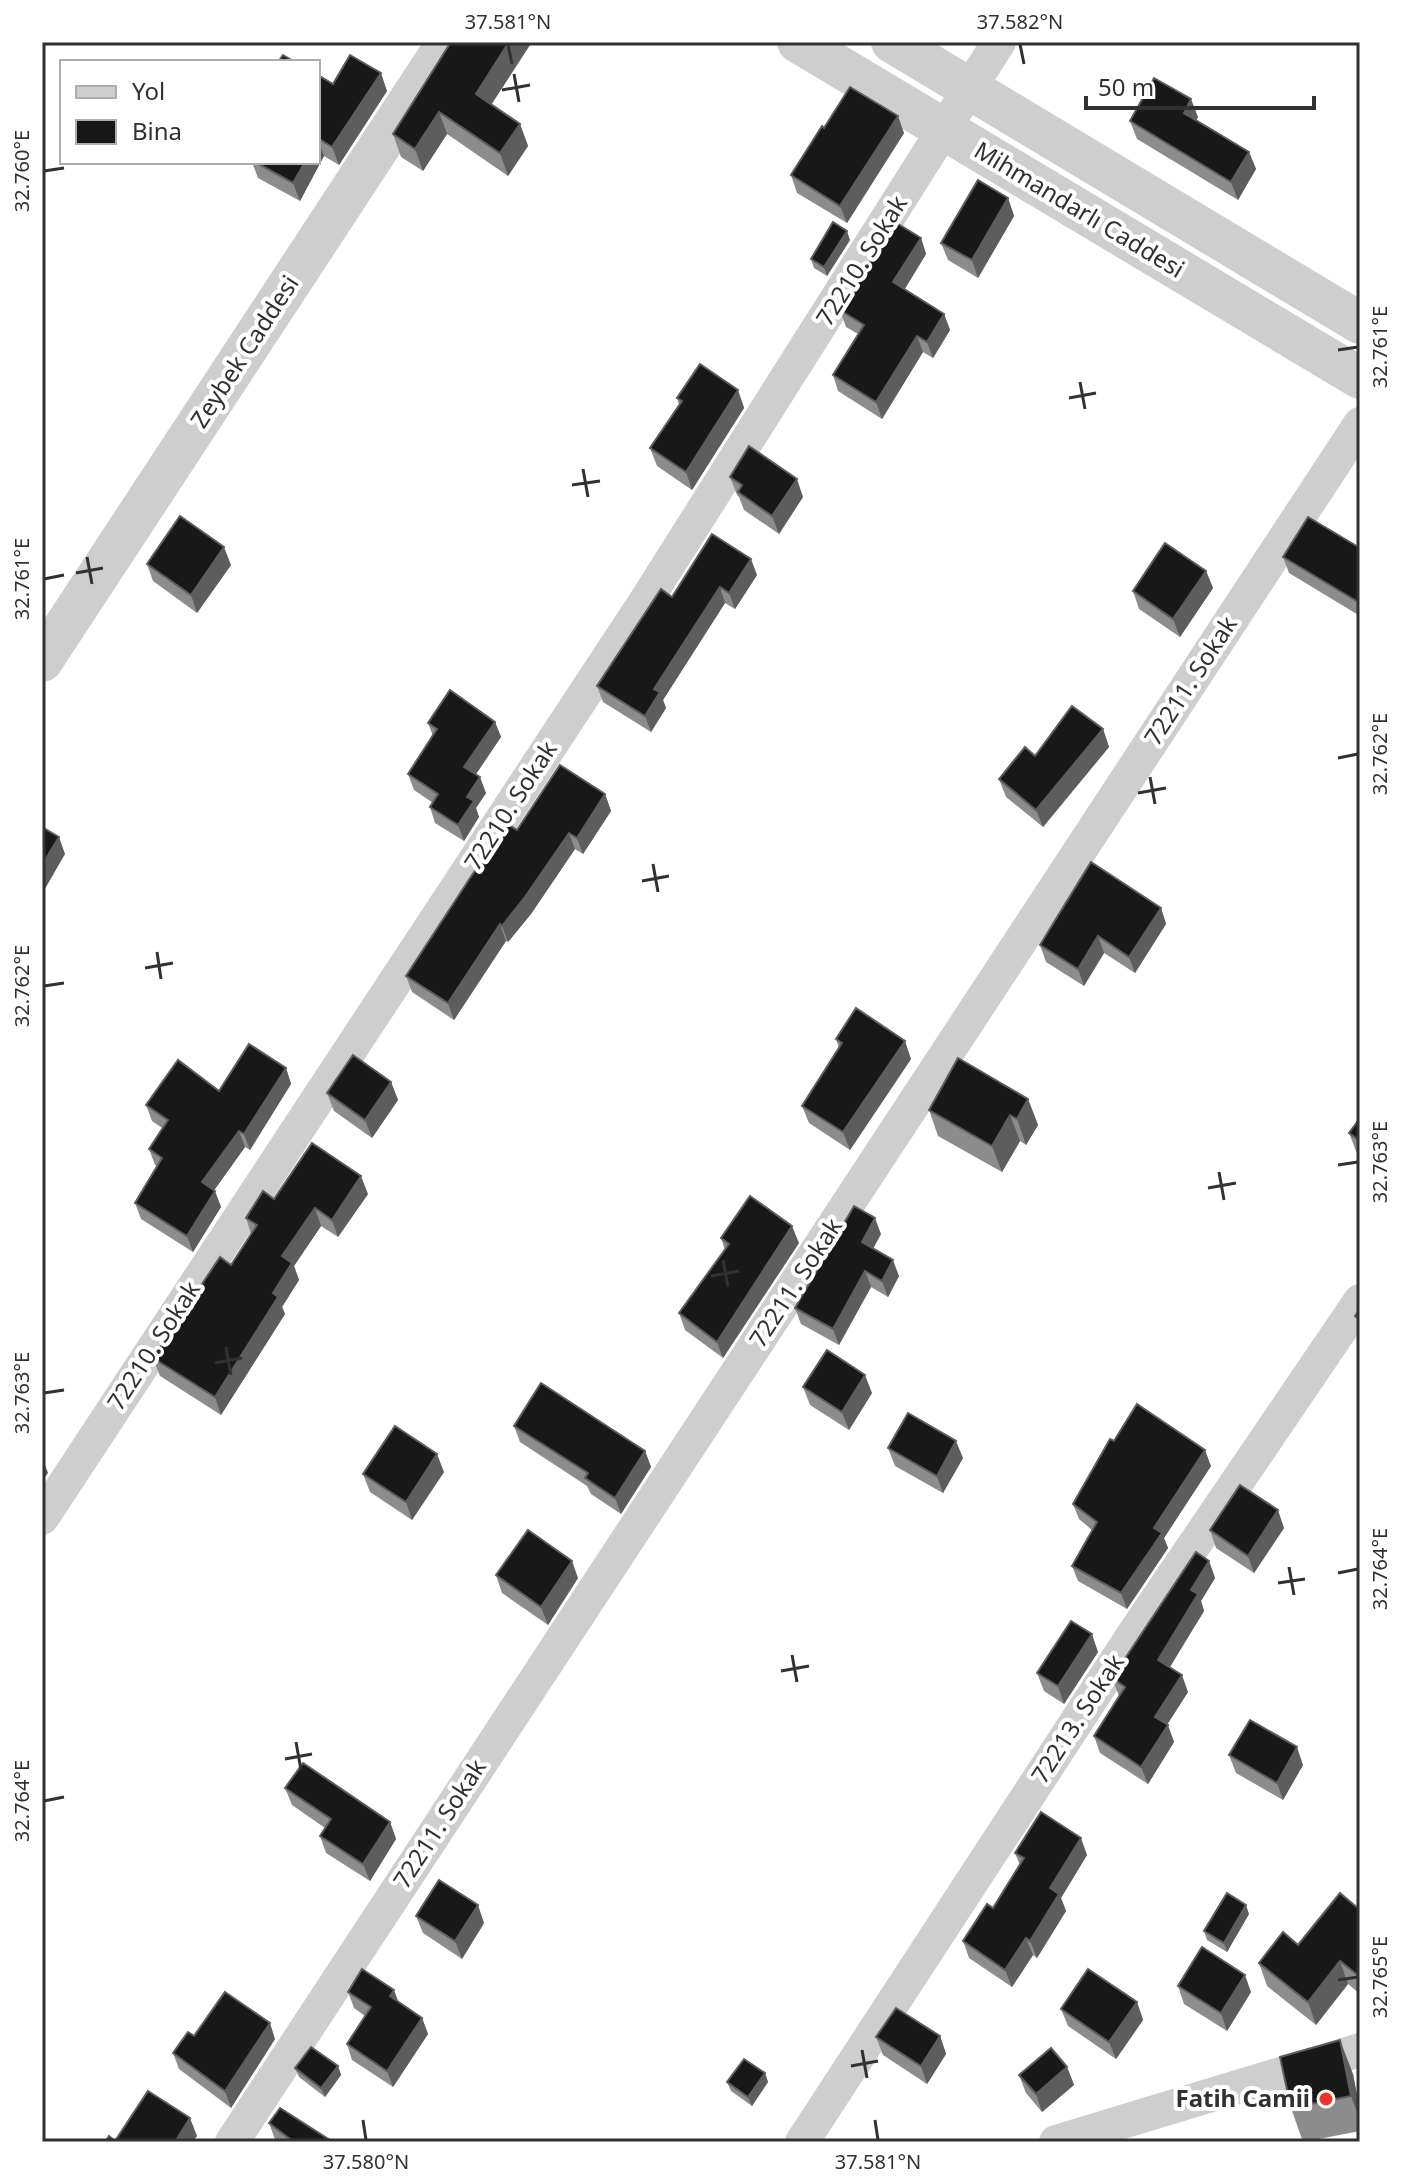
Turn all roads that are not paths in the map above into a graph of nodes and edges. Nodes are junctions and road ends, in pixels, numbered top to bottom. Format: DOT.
graph roads {
  1 [pos="448,42"];
  2 [pos="798,42"];
  3 [pos="892,42"];
  4 [pos="999,42"];
  5 [pos="972,88"];
  6 [pos="946,130"];
  7 [pos="1360,323"];
  8 [pos="1360,378"];
  9 [pos="1360,424"];
  10 [pos="42,661"];
  11 [pos="1360,1301"];
  12 [pos="42,1518"];
  13 [pos="1360,2050"];
  14 [pos="232,2142"];
  15 [pos="802,2142"];
  16 [pos="1056,2142"];
  1 -- 10 [label="street, Zeybek Caddesi"];
  2 -- 6 [label="street, Mihmandarlı Caddesi"];
  3 -- 5 [label="street, Mihmandarlı Caddesi"];
  4 -- 5 [label="street, 72210. Sokak"];
  5 -- 6 [label="street, 72210. Sokak"];
  5 -- 7 [label="street, Mihmandarlı Caddesi"];
  6 -- 8 [label="street, Mihmandarlı Caddesi"];
  6 -- 12 [label="street, 72210. Sokak"];
  9 -- 14 [label="street, 72211. Sokak"];
  11 -- 15 [label="street, 72213. Sokak"];
  13 -- 16 [label="street"];
}
